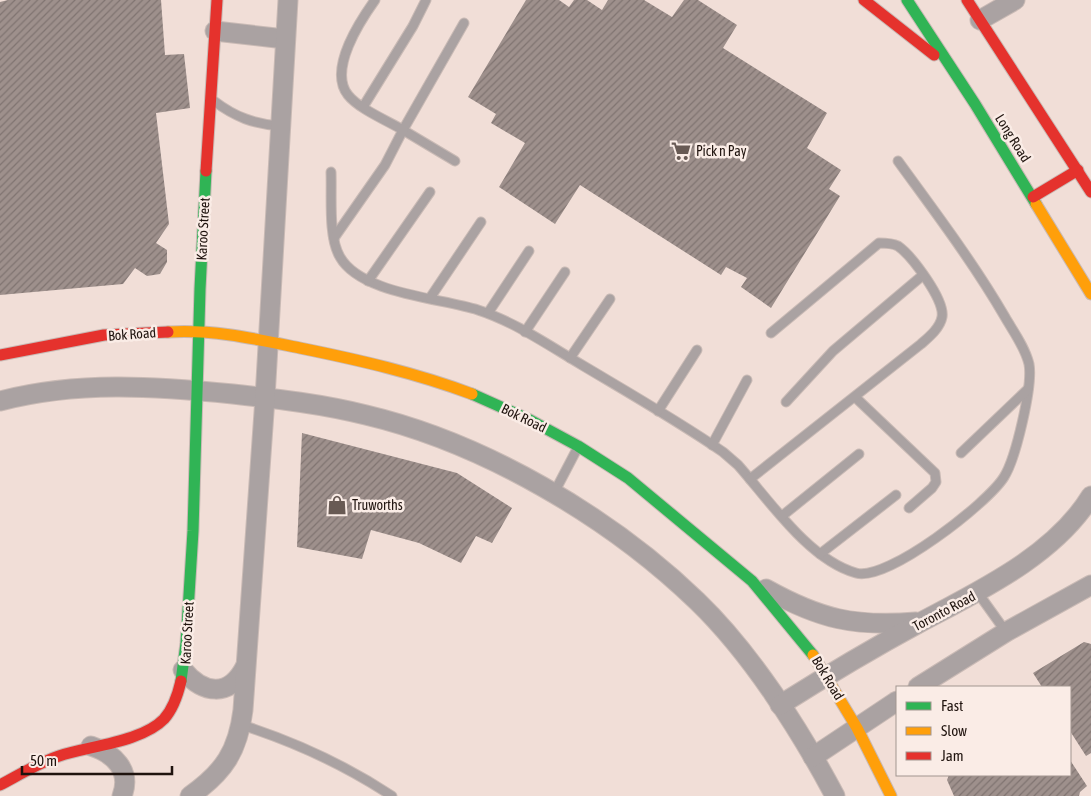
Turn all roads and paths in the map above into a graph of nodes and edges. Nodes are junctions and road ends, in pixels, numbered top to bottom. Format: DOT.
graph roads {
  1 [pos="217,0"];
  2 [pos="288,0"];
  3 [pos="375,0"];
  4 [pos="426,0"];
  5 [pos="864,0"];
  6 [pos="907,0"];
  7 [pos="967,0"];
  8 [pos="1014,0"];
  9 [pos="980,20"];
  10 [pos="464,23"];
  11 [pos="215,31"];
  12 [pos="285,39"];
  13 [pos="949,66"];
  14 [pos="210,98"];
  15 [pos="363,107"];
  16 [pos="280,126"];
  17 [pos="403,130"];
  18 [pos="455,161"];
  19 [pos="898,161"];
  20 [pos="1078,170"];
  21 [pos="331,172"];
  22 [pos="430,192"];
  23 [pos="1091,192"];
  24 [pos="1033,197"];
  25 [pos="481,222"];
  26 [pos="334,238"];
  27 [pos="529,250"];
  28 [pos="565,272"];
  29 [pos="923,276"];
  30 [pos="368,281"];
  31 [pos="1091,294"];
  32 [pos="430,298"];
  33 [pos="610,299"];
  34 [pos="488,314"];
  35 [pos="199,330"];
  36 [pos="525,332"];
  37 [pos="771,333"];
  38 [pos="268,341"];
  39 [pos="696,350"];
  40 [pos="0,355"];
  41 [pos="570,358"];
  42 [pos="747,380"];
  43 [pos="1029,389"];
  44 [pos="199,390"];
  45 [pos="855,397"];
  46 [pos="265,398"];
  47 [pos="0,401"];
  48 [pos="786,402"];
  49 [pos="658,411"];
  50 [pos="712,445"];
  51 [pos="578,446"];
  52 [pos="961,452"];
  53 [pos="859,454"];
  54 [pos="750,479"];
  55 [pos="554,493"];
  56 [pos="896,495"];
  57 [pos="1091,496"];
  58 [pos="909,508"];
  59 [pos="782,516"];
  60 [pos="820,554"];
  61 [pos="752,581"];
  62 [pos="1091,585"];
  63 [pos="978,593"];
  64 [pos="922,622"];
  65 [pos="1006,632"];
  66 [pos="245,667"];
  67 [pos="183,670"];
  68 [pos="827,675"];
  69 [pos="920,686"];
  70 [pos="896,702"];
  71 [pos="780,705"];
  72 [pos="242,725"];
  73 [pos="857,728"];
  74 [pos="91,746"];
  75 [pos="813,757"];
  76 [pos="0,785"];
  77 [pos="122,796"];
  78 [pos="190,796"];
  79 [pos="392,796"];
  80 [pos="835,796"];
  81 [pos="891,796"];
  1 -- 11 [label="street, Karoo Street"];
  2 -- 12 [label="street"];
  3 -- 15 [label="lane"];
  4 -- 15 [label="lane"];
  5 -- 13 [label="street"];
  6 -- 13 [label="street, Long Road"];
  7 -- 9 [label="street"];
  8 -- 9 [label="street"];
  9 -- 20 [label="street"];
  10 -- 17 [label="lane"];
  11 -- 12 [label="street"];
  11 -- 14 [label="street, Karoo Street"];
  12 -- 16 [label="street"];
  13 -- 24 [label="street, Long Road"];
  14 -- 16 [label="lane"];
  14 -- 35 [label="street, Karoo Street"];
  15 -- 17 [label="lane"];
  16 -- 38 [label="street"];
  17 -- 18 [label="lane"];
  17 -- 26 [label="lane"];
  19 -- 43 [label="lane"];
  20 -- 23 [label="street"];
  20 -- 24 [label="street"];
  21 -- 26 [label="lane"];
  22 -- 30 [label="lane"];
  24 -- 31 [label="street, Long Road"];
  25 -- 32 [label="lane"];
  26 -- 30 [label="lane"];
  27 -- 34 [label="lane"];
  28 -- 36 [label="lane"];
  29 -- 37 [label="lane"];
  29 -- 45 [label="lane"];
  29 -- 48 [label="lane"];
  30 -- 32 [label="lane"];
  32 -- 34 [label="lane"];
  33 -- 41 [label="lane"];
  34 -- 36 [label="lane"];
  35 -- 38 [label="street, Bok Road"];
  35 -- 40 [label="street, Bok Road"];
  35 -- 44 [label="street, Karoo Street"];
  36 -- 41 [label="lane"];
  38 -- 46 [label="street"];
  38 -- 51 [label="street, Bok Road"];
  39 -- 49 [label="lane"];
  41 -- 49 [label="lane"];
  42 -- 50 [label="lane"];
  43 -- 52 [label="lane"];
  43 -- 60 [label="lane"];
  44 -- 46 [label="street"];
  44 -- 47 [label="street"];
  44 -- 67 [label="street, Karoo Street"];
  45 -- 54 [label="lane"];
  45 -- 58 [label="lane"];
  46 -- 55 [label="street"];
  46 -- 66 [label="street"];
  49 -- 50 [label="lane"];
  50 -- 54 [label="lane"];
  51 -- 55 [label="lane"];
  51 -- 61 [label="street, Bok Road"];
  53 -- 59 [label="lane"];
  54 -- 59 [label="lane"];
  55 -- 71 [label="street"];
  56 -- 60 [label="lane"];
  57 -- 63 [label="street, Toronto Road"];
  59 -- 60 [label="lane"];
  61 -- 64 [label="street"];
  61 -- 68 [label="street, Bok Road"];
  62 -- 65 [label="street"];
  63 -- 64 [label="street, Toronto Road"];
  63 -- 65 [label="lane"];
  64 -- 68 [label="street, Toronto Road"];
  65 -- 69 [label="street"];
  66 -- 67 [label="street, Karoo Street"];
  66 -- 72 [label="street"];
  67 -- 74 [label="street"];
  68 -- 71 [label="street, Toronto Road"];
  68 -- 73 [label="street, Bok Road"];
  70 -- 73 [label="street"];
  71 -- 75 [label="street"];
  72 -- 78 [label="street"];
  72 -- 79 [label="lane"];
  73 -- 75 [label="street"];
  73 -- 81 [label="street, Bok Road"];
  74 -- 76 [label="street"];
  74 -- 77 [label="street"];
  75 -- 80 [label="street"];
}
